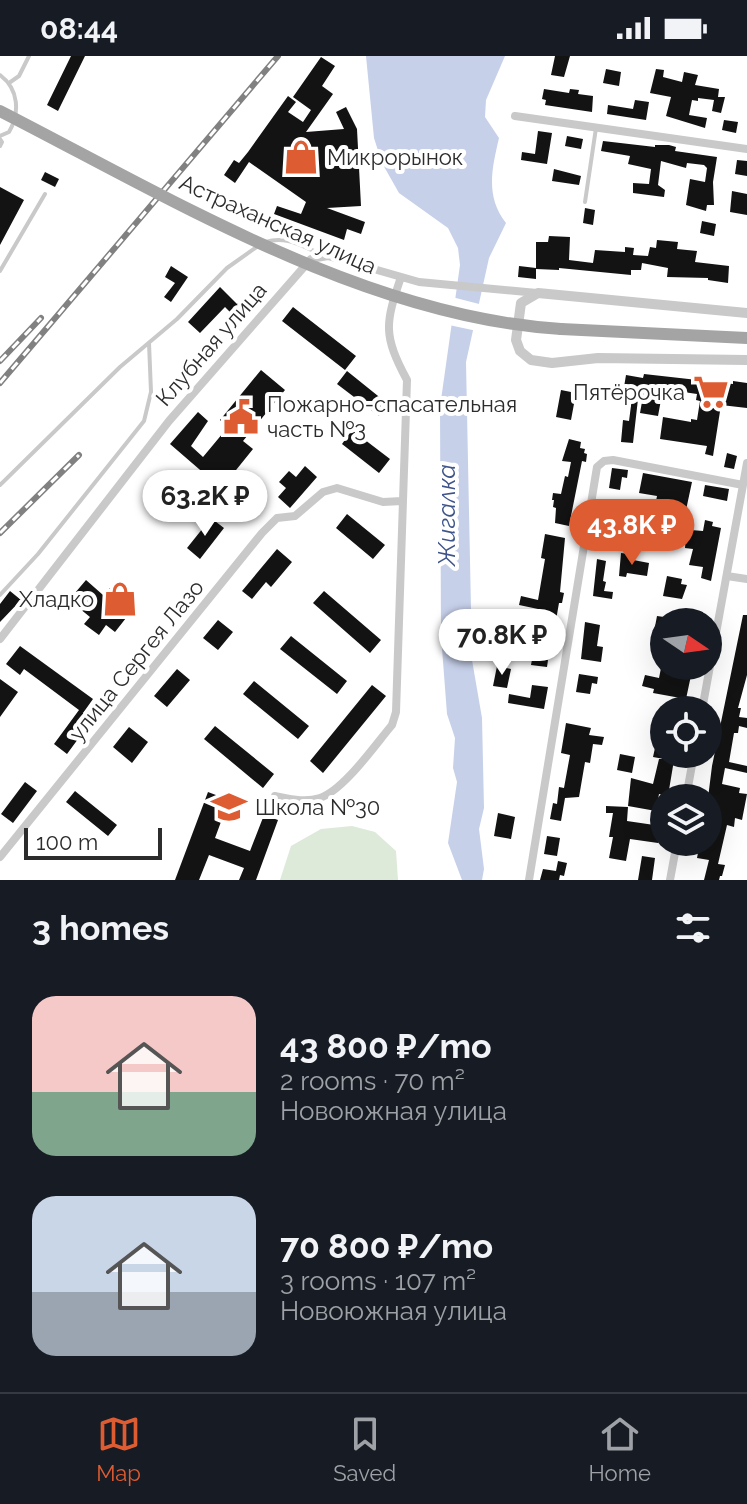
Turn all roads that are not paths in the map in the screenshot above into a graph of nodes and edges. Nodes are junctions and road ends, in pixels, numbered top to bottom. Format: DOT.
graph roads {
  1 [pos="29,56"];
  2 [pos="0,75"];
  3 [pos="9,83"];
  4 [pos="0,111"];
  5 [pos="515,116"];
  6 [pos="596,128"];
  7 [pos="0,138"];
  8 [pos="0,146"];
  9 [pos="747,149"];
  10 [pos="45,194"];
  11 [pos="585,202"];
  12 [pos="324,255"];
  13 [pos="0,271"];
  14 [pos="401,277"];
  15 [pos="495,290"];
  16 [pos="538,293"];
  17 [pos="521,303"];
  18 [pos="747,313"];
  19 [pos="747,338"];
  20 [pos="149,343"];
  21 [pos="747,360"];
  22 [pos="747,463"];
  23 [pos="0,485"];
  24 [pos="743,485"];
  25 [pos="402,501"];
  26 [pos="727,576"];
  27 [pos="747,579"];
  28 [pos="0,595"];
  29 [pos="0,639"];
  30 [pos="705,696"];
  31 [pos="275,796"];
  32 [pos="674,856"];
  33 [pos="0,857"];
  34 [pos="529,880"];
  35 [pos="670,880"];
  1 -- 3 [label="lane"];
  2 -- 3 [label="lane"];
  3 -- 7 [label="lane"];
  4 -- 19 [label="main road, Астраханская улица, bridge"];
  5 -- 6 [label="street"];
  6 -- 9 [label="street"];
  6 -- 11 [label="lane"];
  7 -- 8 [label="lane"];
  10 -- 13 [label="lane"];
  12 -- 14 [label="street"];
  12 -- 20 [label="lane"];
  12 -- 29 [label="street, Клубная улица"];
  14 -- 15 [label="street"];
  14 -- 25 [label="street"];
  15 -- 16 [label="street"];
  15 -- 17 [label="street"];
  16 -- 17 [label="street"];
  16 -- 18 [label="street"];
  17 -- 21 [label="street"];
  20 -- 23 [label="lane"];
  20 -- 28 [label="lane"];
  22 -- 24 [label="street"];
  24 -- 26 [label="street"];
  24 -- 34 [label="street"];
  25 -- 31 [label="street"];
  25 -- 33 [label="street, улица Сергея Лазо"];
  26 -- 27 [label="street"];
  26 -- 30 [label="street"];
  32 -- 35 [label="street"];
}
